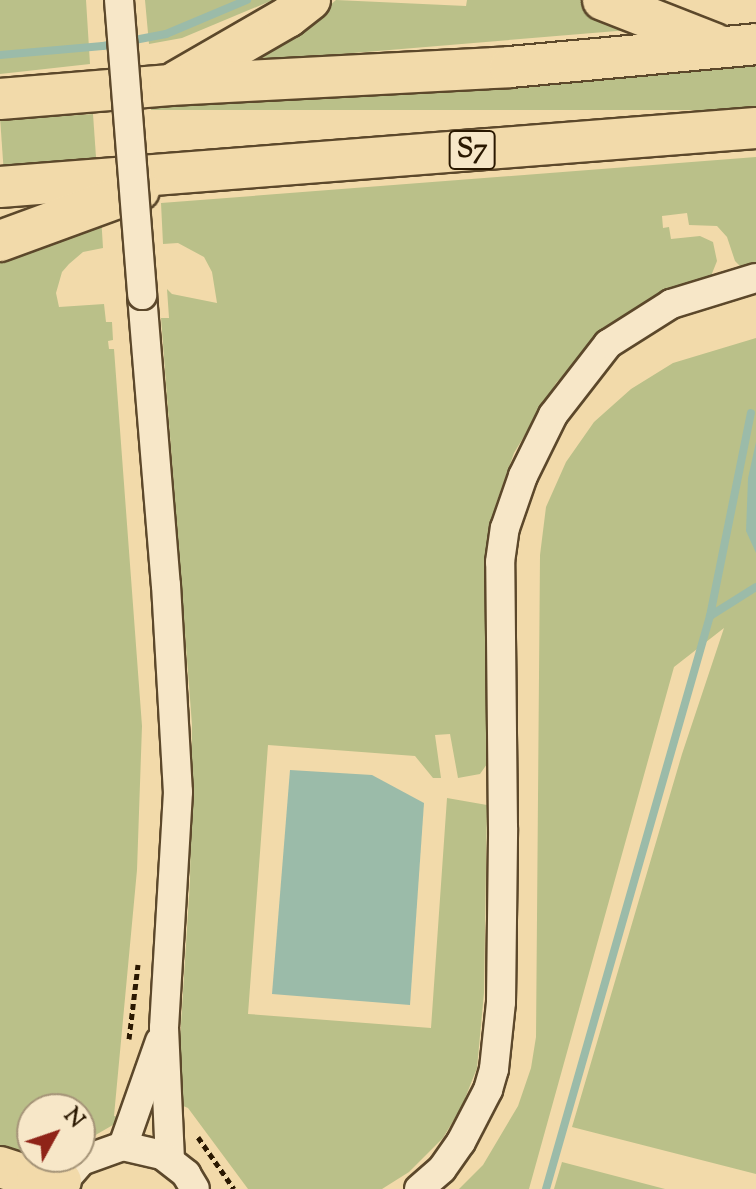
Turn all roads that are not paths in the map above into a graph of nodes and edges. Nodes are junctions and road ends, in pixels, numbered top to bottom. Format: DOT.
graph roads {
  1 [pos="119,0"];
  2 [pos="310,0"];
  3 [pos="603,0"];
  4 [pos="739,45"];
  5 [pos="170,85"];
  6 [pos="0,99"];
  7 [pos="756,128"];
  8 [pos="187,173"];
  9 [pos="0,187"];
  10 [pos="0,241"];
  11 [pos="756,278"];
  12 [pos="164,1028"];
  13 [pos="123,1146"];
  14 [pos="170,1160"];
  15 [pos="0,1167"];
  16 [pos="59,1185"];
  17 [pos="195,1189"];
  18 [pos="419,1189"];
  1 -- 12 [label="street, bridge"];
  2 -- 5 [label="highway"];
  3 -- 4 [label="highway"];
  4 -- 5 [label="highway"];
  5 -- 6 [label="highway"];
  7 -- 8 [label="highway, S7"];
  8 -- 9 [label="highway, S7"];
  8 -- 10 [label="highway"];
  11 -- 18 [label="street"];
  12 -- 13 [label="street"];
  12 -- 14 [label="street"];
  13 -- 14 [label="street"];
  13 -- 16 [label="street"];
  14 -- 17 [label="street"];
  15 -- 16 [label="highway"];
}
